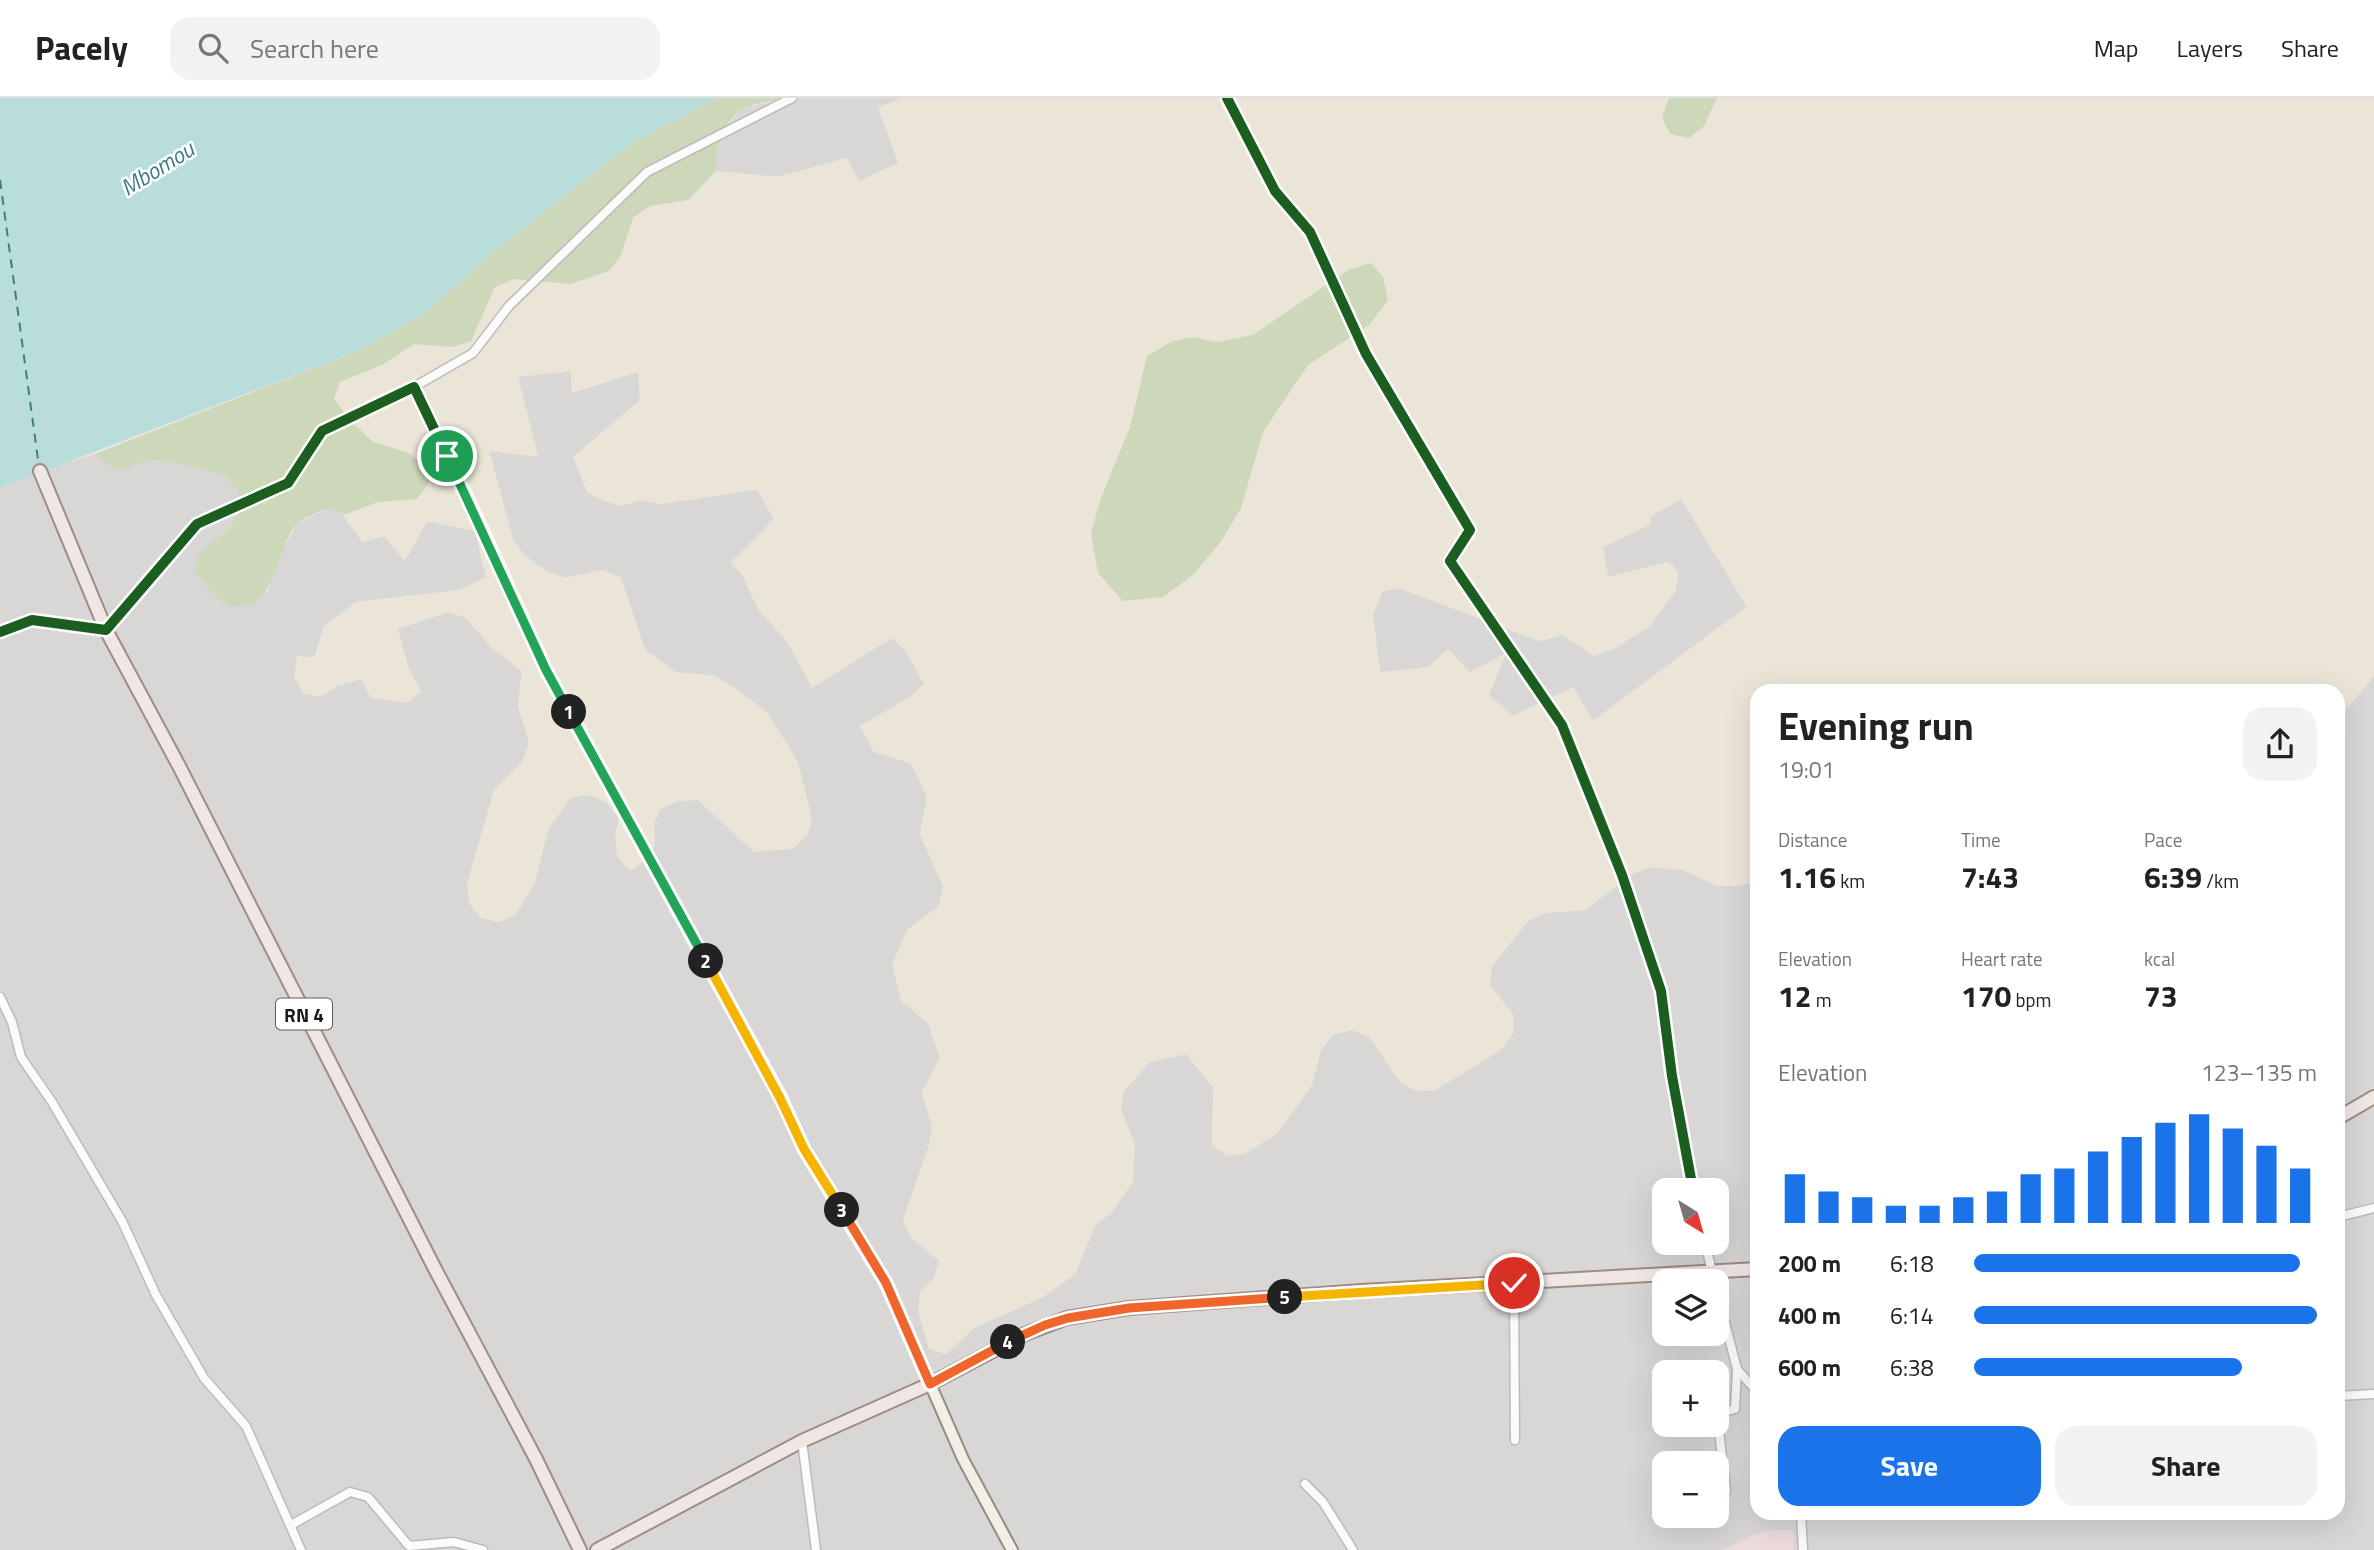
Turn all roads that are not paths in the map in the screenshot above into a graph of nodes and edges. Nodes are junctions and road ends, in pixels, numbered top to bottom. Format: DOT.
graph roads {
  1 [pos="792,98"];
  2 [pos="1227,98"];
  3 [pos="414,387"];
  4 [pos="40,471"];
  5 [pos="106,630"];
  6 [pos="0,632"];
  7 [pos="0,997"];
  8 [pos="2374,1097"];
  9 [pos="2345,1114"];
  10 [pos="1691,1178"];
  11 [pos="2374,1208"];
  12 [pos="2345,1215"];
  13 [pos="1750,1270"];
  14 [pos="1729,1274"];
  15 [pos="1652,1279"];
  16 [pos="1514,1283"];
  17 [pos="1729,1338"];
  18 [pos="1737,1369"];
  19 [pos="930,1384"];
  20 [pos="1750,1384"];
  21 [pos="2374,1394"];
  22 [pos="2345,1396"];
  23 [pos="1515,1440"];
  24 [pos="802,1441"];
  25 [pos="1721,1451"];
  26 [pos="1305,1484"];
  27 [pos="1801,1520"];
  28 [pos="291,1525"];
  29 [pos="301,1550"];
  30 [pos="483,1550"];
  31 [pos="580,1550"];
  32 [pos="597,1550"];
  33 [pos="816,1550"];
  34 [pos="1012,1550"];
  35 [pos="1353,1550"];
  36 [pos="1803,1550"];
  1 -- 3 [label="street"];
  2 -- 10 [label="street"];
  3 -- 5 [label="street"];
  3 -- 19 [label="street"];
  4 -- 5 [label="main road, RN 4"];
  5 -- 6 [label="street"];
  5 -- 31 [label="main road, RN 4"];
  7 -- 28 [label="street"];
  8 -- 9 [label="main road"];
  11 -- 12 [label="street"];
  13 -- 14 [label="main road"];
  15 -- 16 [label="main road"];
  16 -- 19 [label="main road"];
  16 -- 23 [label="street"];
  17 -- 18 [label="street"];
  18 -- 20 [label="street"];
  18 -- 25 [label="street"];
  19 -- 24 [label="main road"];
  19 -- 34 [label="street"];
  21 -- 22 [label="street"];
  24 -- 32 [label="main road"];
  24 -- 33 [label="street"];
  26 -- 35 [label="street"];
  27 -- 36 [label="street"];
  28 -- 29 [label="street"];
  28 -- 30 [label="street"];
}
